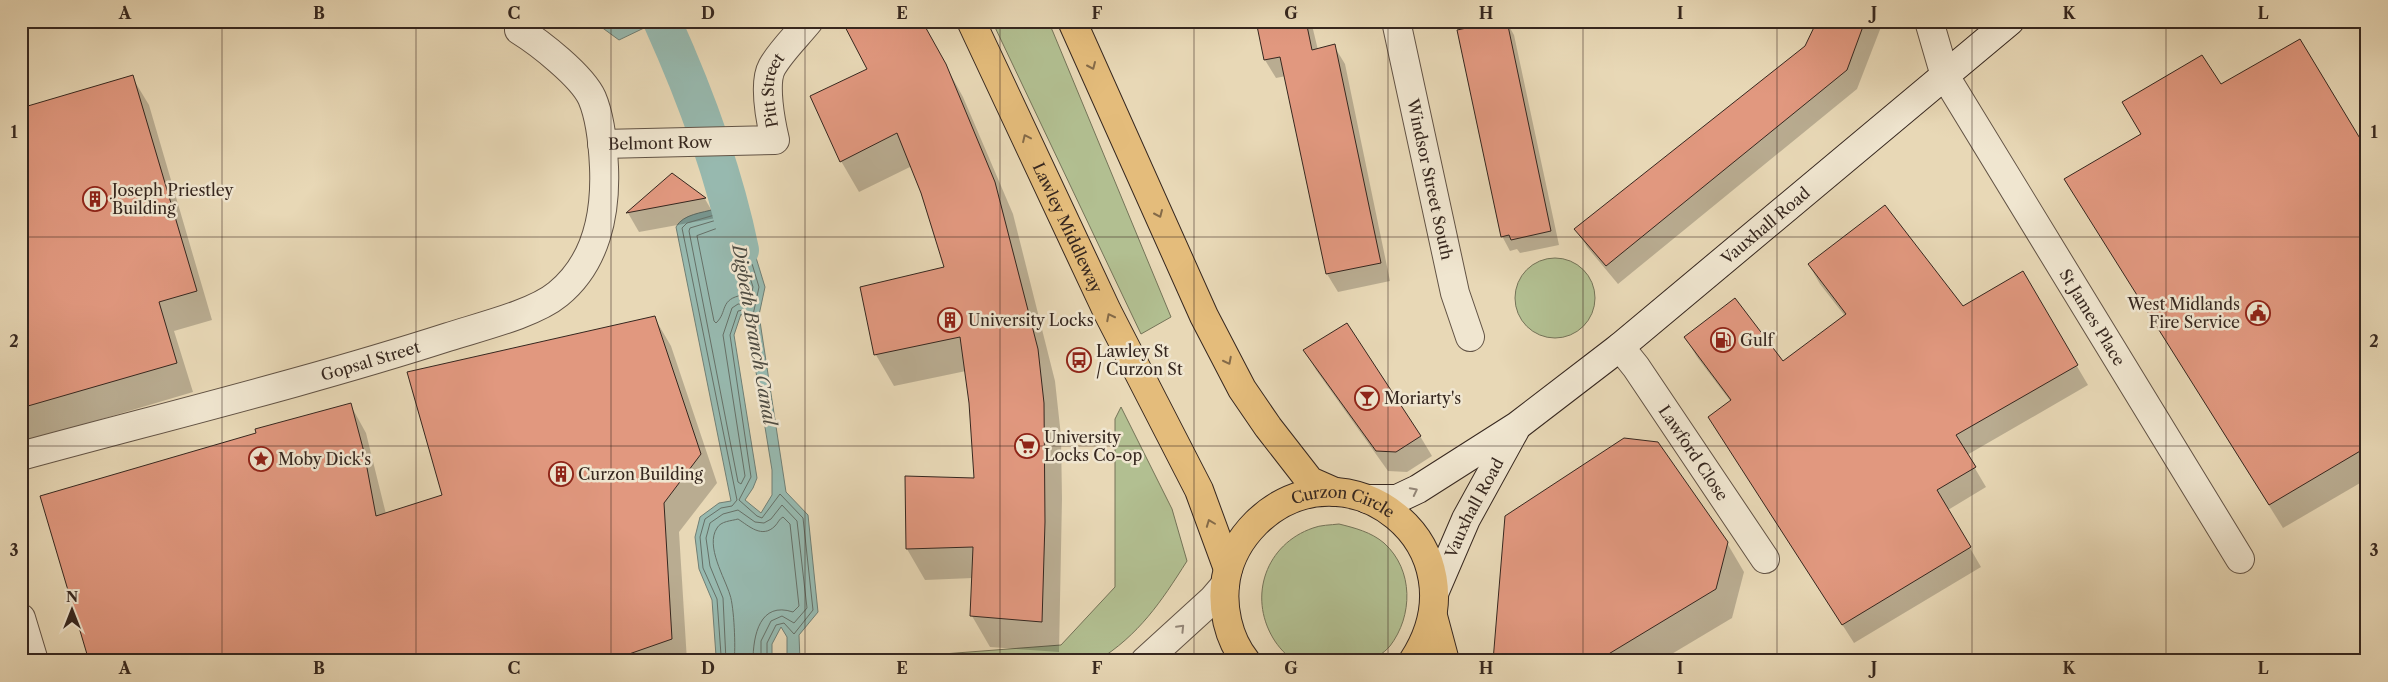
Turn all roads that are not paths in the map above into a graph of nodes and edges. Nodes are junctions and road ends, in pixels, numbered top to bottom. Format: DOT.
graph roads {
  1 [pos="809,21"];
  2 [pos="971,21"];
  3 [pos="1072,21"];
  4 [pos="1396,21"];
  5 [pos="1929,21"];
  6 [pos="2010,21"];
  7 [pos="519,30"];
  8 [pos="1945,76"];
  9 [pos="775,140"];
  10 [pos="602,144"];
  11 [pos="1470,337"];
  12 [pos="1620,347"];
  13 [pos="1517,426"];
  14 [pos="21,456"];
  15 [pos="1335,492"];
  16 [pos="1367,499"];
  17 [pos="1765,559"];
  18 [pos="2240,559"];
  19 [pos="1226,577"];
  20 [pos="1434,603"];
  21 [pos="21,618"];
  22 [pos="34,661"];
  23 [pos="1144,661"];
  24 [pos="1246,661"];
  25 [pos="1413,661"];
  26 [pos="1446,661"];
  1 -- 9 [label="street, Pitt Street"];
  19 -- 2 [label="highway, Lawley Middleway, one-way"];
  3 -- 15 [label="highway, one-way"];
  4 -- 11 [label="street, Windsor Street South"];
  5 -- 8 [label="street, St James Place"];
  6 -- 8 [label="street, Vauxhall Road"];
  7 -- 10 [label="street, Belmont Row"];
  8 -- 12 [label="street, Vauxhall Road"];
  8 -- 18 [label="street, St James Place"];
  9 -- 10 [label="street, Belmont Row"];
  10 -- 14 [label="street, Gopsal Street"];
  12 -- 13 [label="street, Vauxhall Road"];
  12 -- 17 [label="street, Lawford Close"];
  16 -- 13 [label="street, Vauxhall Road, one-way"];
  13 -- 20 [label="street, Vauxhall Road"];
  15 -- 16 [label="highway, Curzon Circle"];
  15 -- 19 [label="highway, Curzon Circle"];
  16 -- 20 [label="highway, Curzon Circle"];
  23 -- 19 [label="street, one-way"];
  19 -- 24 [label="highway, Curzon Circle"];
  20 -- 25 [label="highway, Curzon Circle"];
  20 -- 26 [label="highway"];
  21 -- 22 [label="street"];
}
